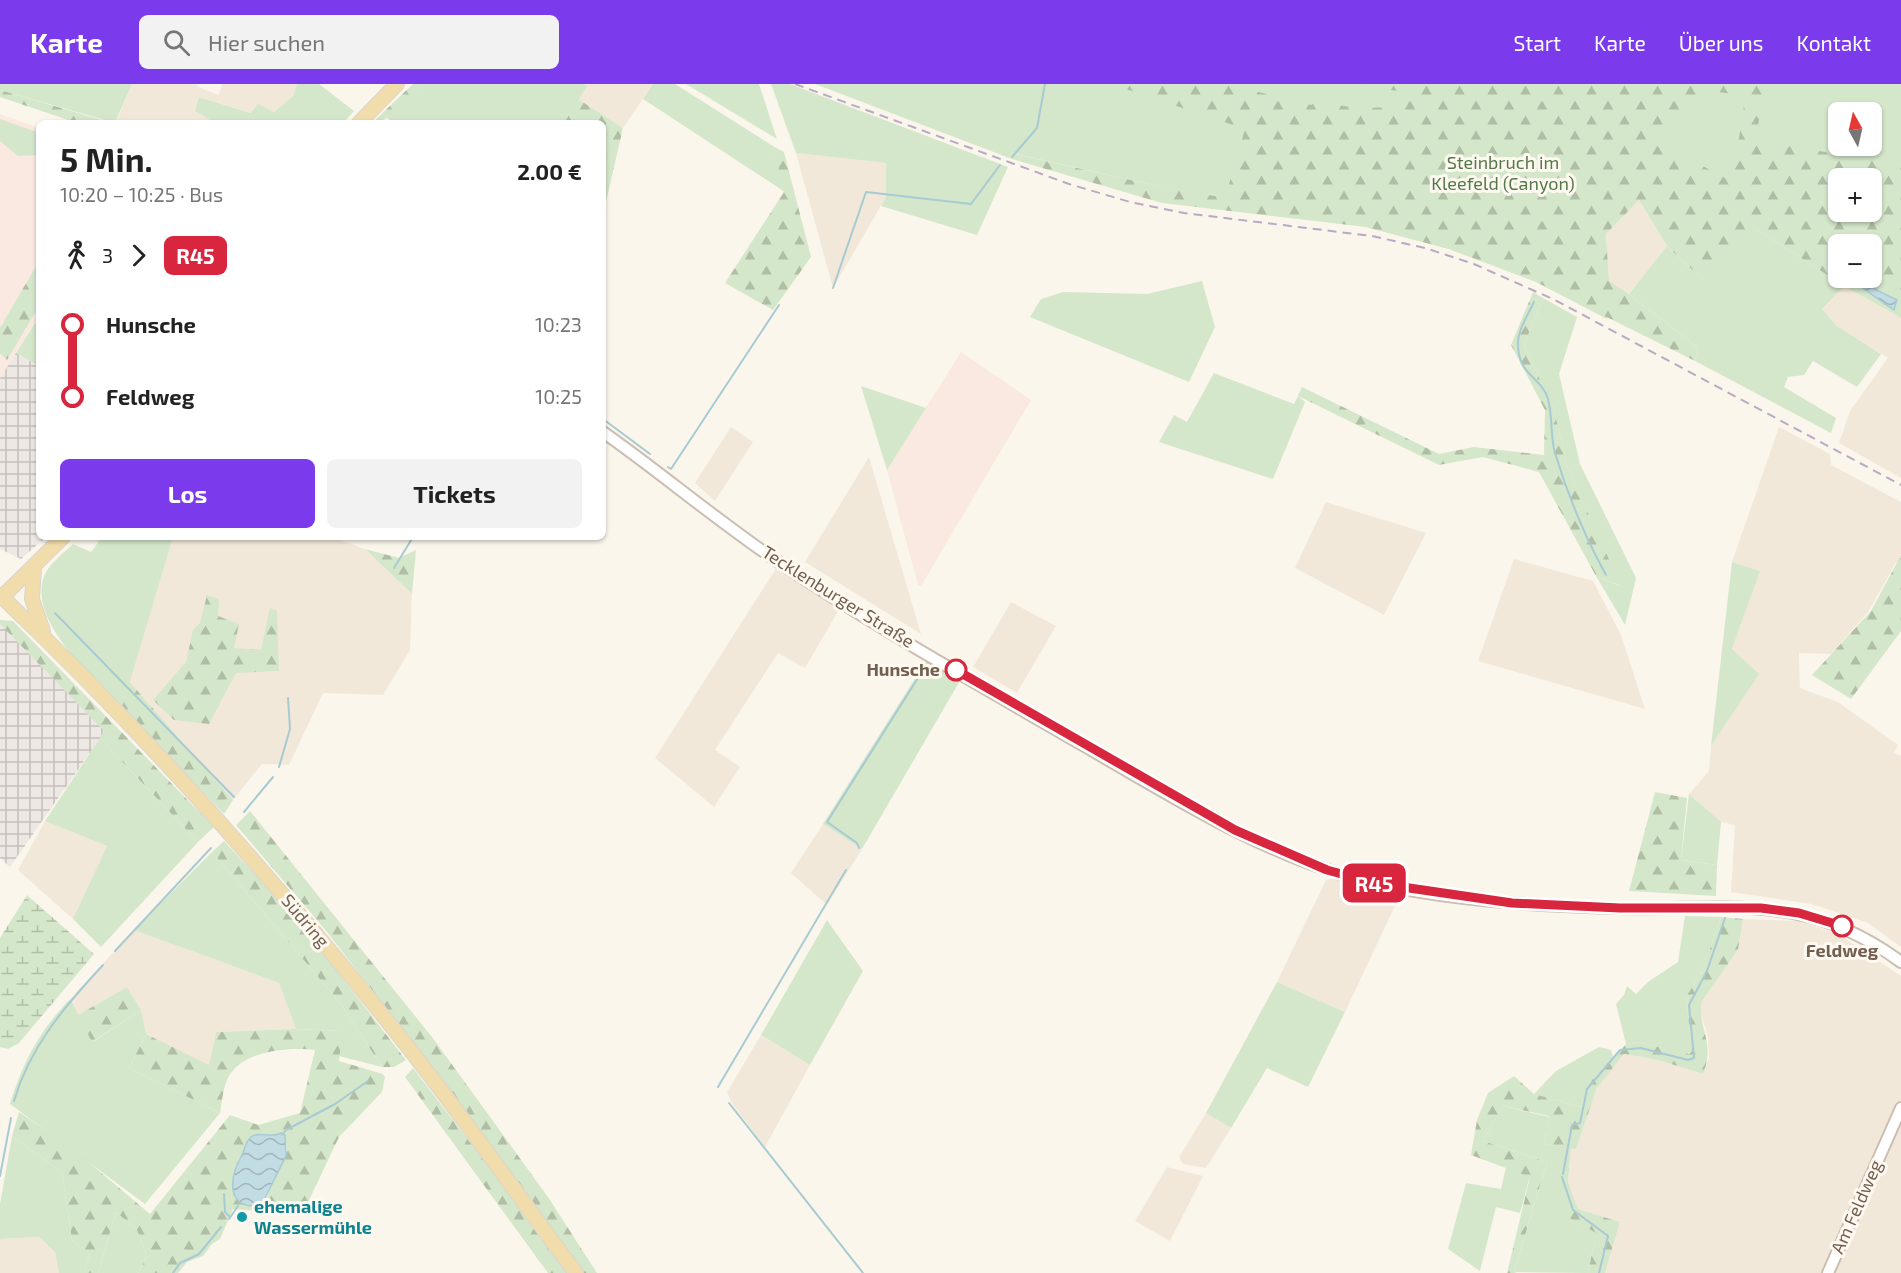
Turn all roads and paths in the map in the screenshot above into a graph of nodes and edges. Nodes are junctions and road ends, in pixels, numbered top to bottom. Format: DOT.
graph roads {
  1 [pos="397,84"];
  2 [pos="361,120"];
  3 [pos="606,434"];
  4 [pos="60,540"];
  5 [pos="34,568"];
  6 [pos="1,596"];
  7 [pos="47,641"];
  8 [pos="1901,962"];
  9 [pos="1901,1108"];
  10 [pos="576,1273"];
  11 [pos="1828,1273"];
  1 -- 2 [label="main road"];
  3 -- 8 [label="street, Tecklenburger Straße"];
  4 -- 5 [label="main road"];
  5 -- 6 [label="main road"];
  5 -- 7 [label="main road"];
  6 -- 7 [label="main road, Südring"];
  7 -- 10 [label="main road, Südring"];
  9 -- 11 [label="street, Am Feldweg"];
}
